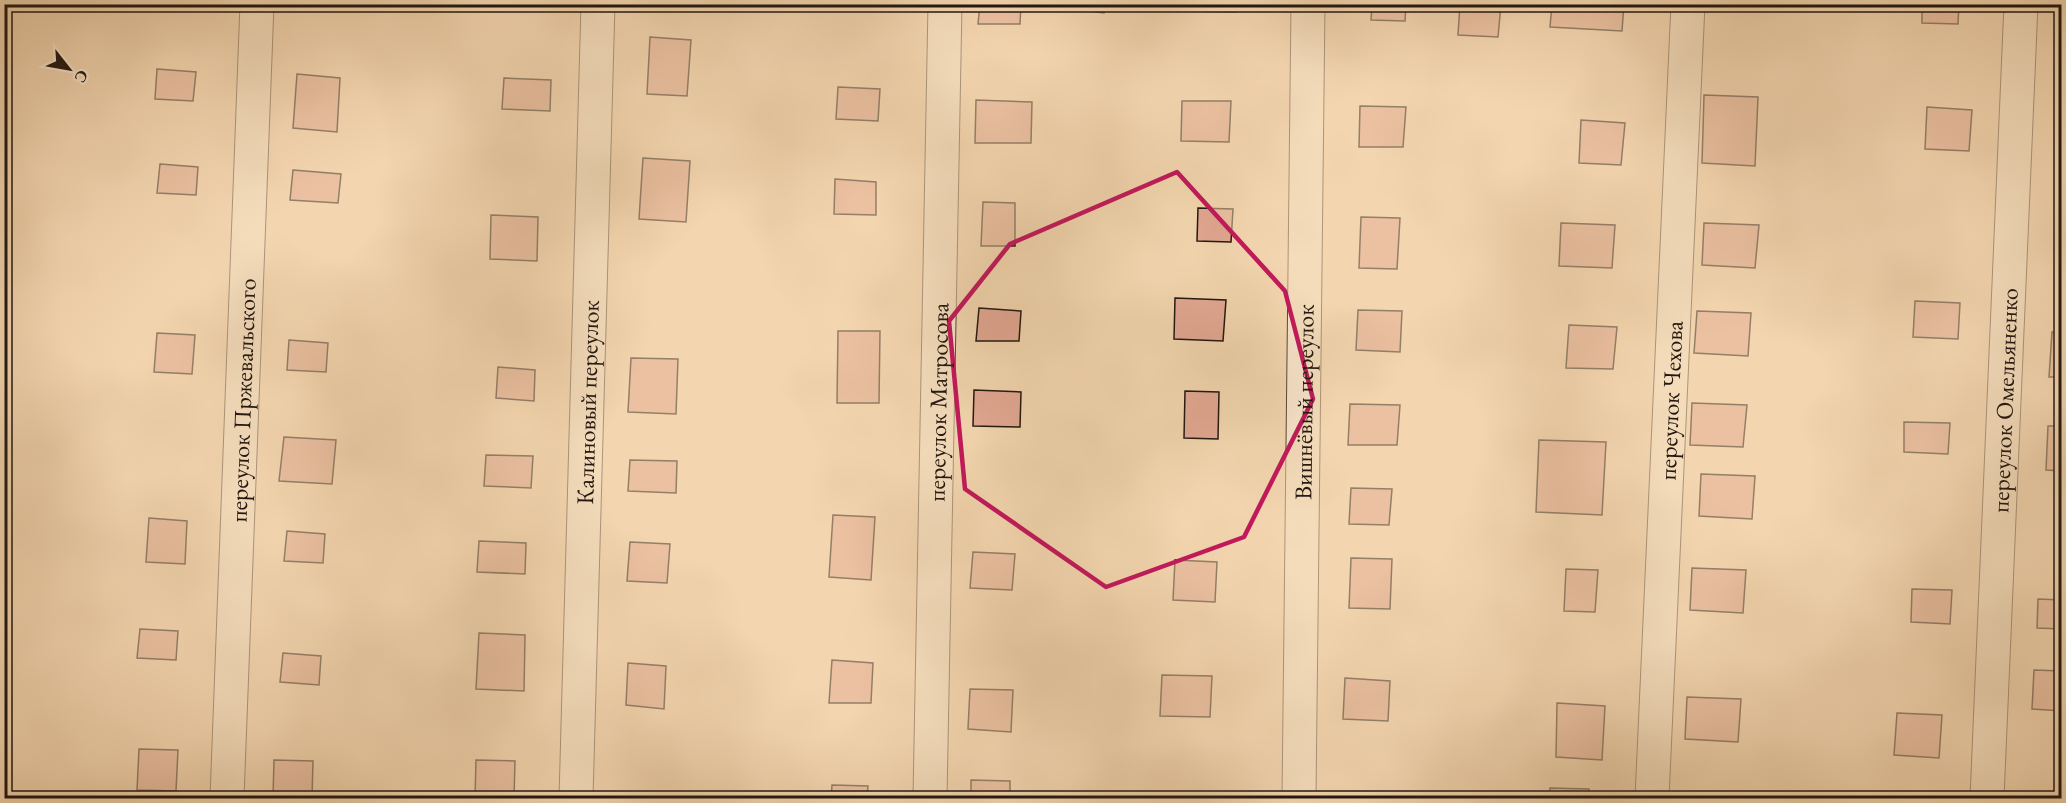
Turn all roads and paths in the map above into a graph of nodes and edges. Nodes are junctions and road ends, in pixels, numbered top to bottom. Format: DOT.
graph roads {
  1 [pos="256,4"];
  2 [pos="598,4"];
  3 [pos="945,4"];
  4 [pos="1308,4"];
  5 [pos="1688,4"];
  6 [pos="2021,4"];
  7 [pos="227,798"];
  8 [pos="576,798"];
  9 [pos="930,798"];
  10 [pos="1299,798"];
  11 [pos="1652,798"];
  12 [pos="1987,798"];
  1 -- 7 [label="street, переулок Пржевальского"];
  2 -- 8 [label="street, Калиновый переулок"];
  3 -- 9 [label="street, переулок Матросова"];
  4 -- 10 [label="street, Вишнёвый переулок"];
  5 -- 11 [label="street, переулок Чехова"];
  6 -- 12 [label="street, переулок Омельяненко"];
}
